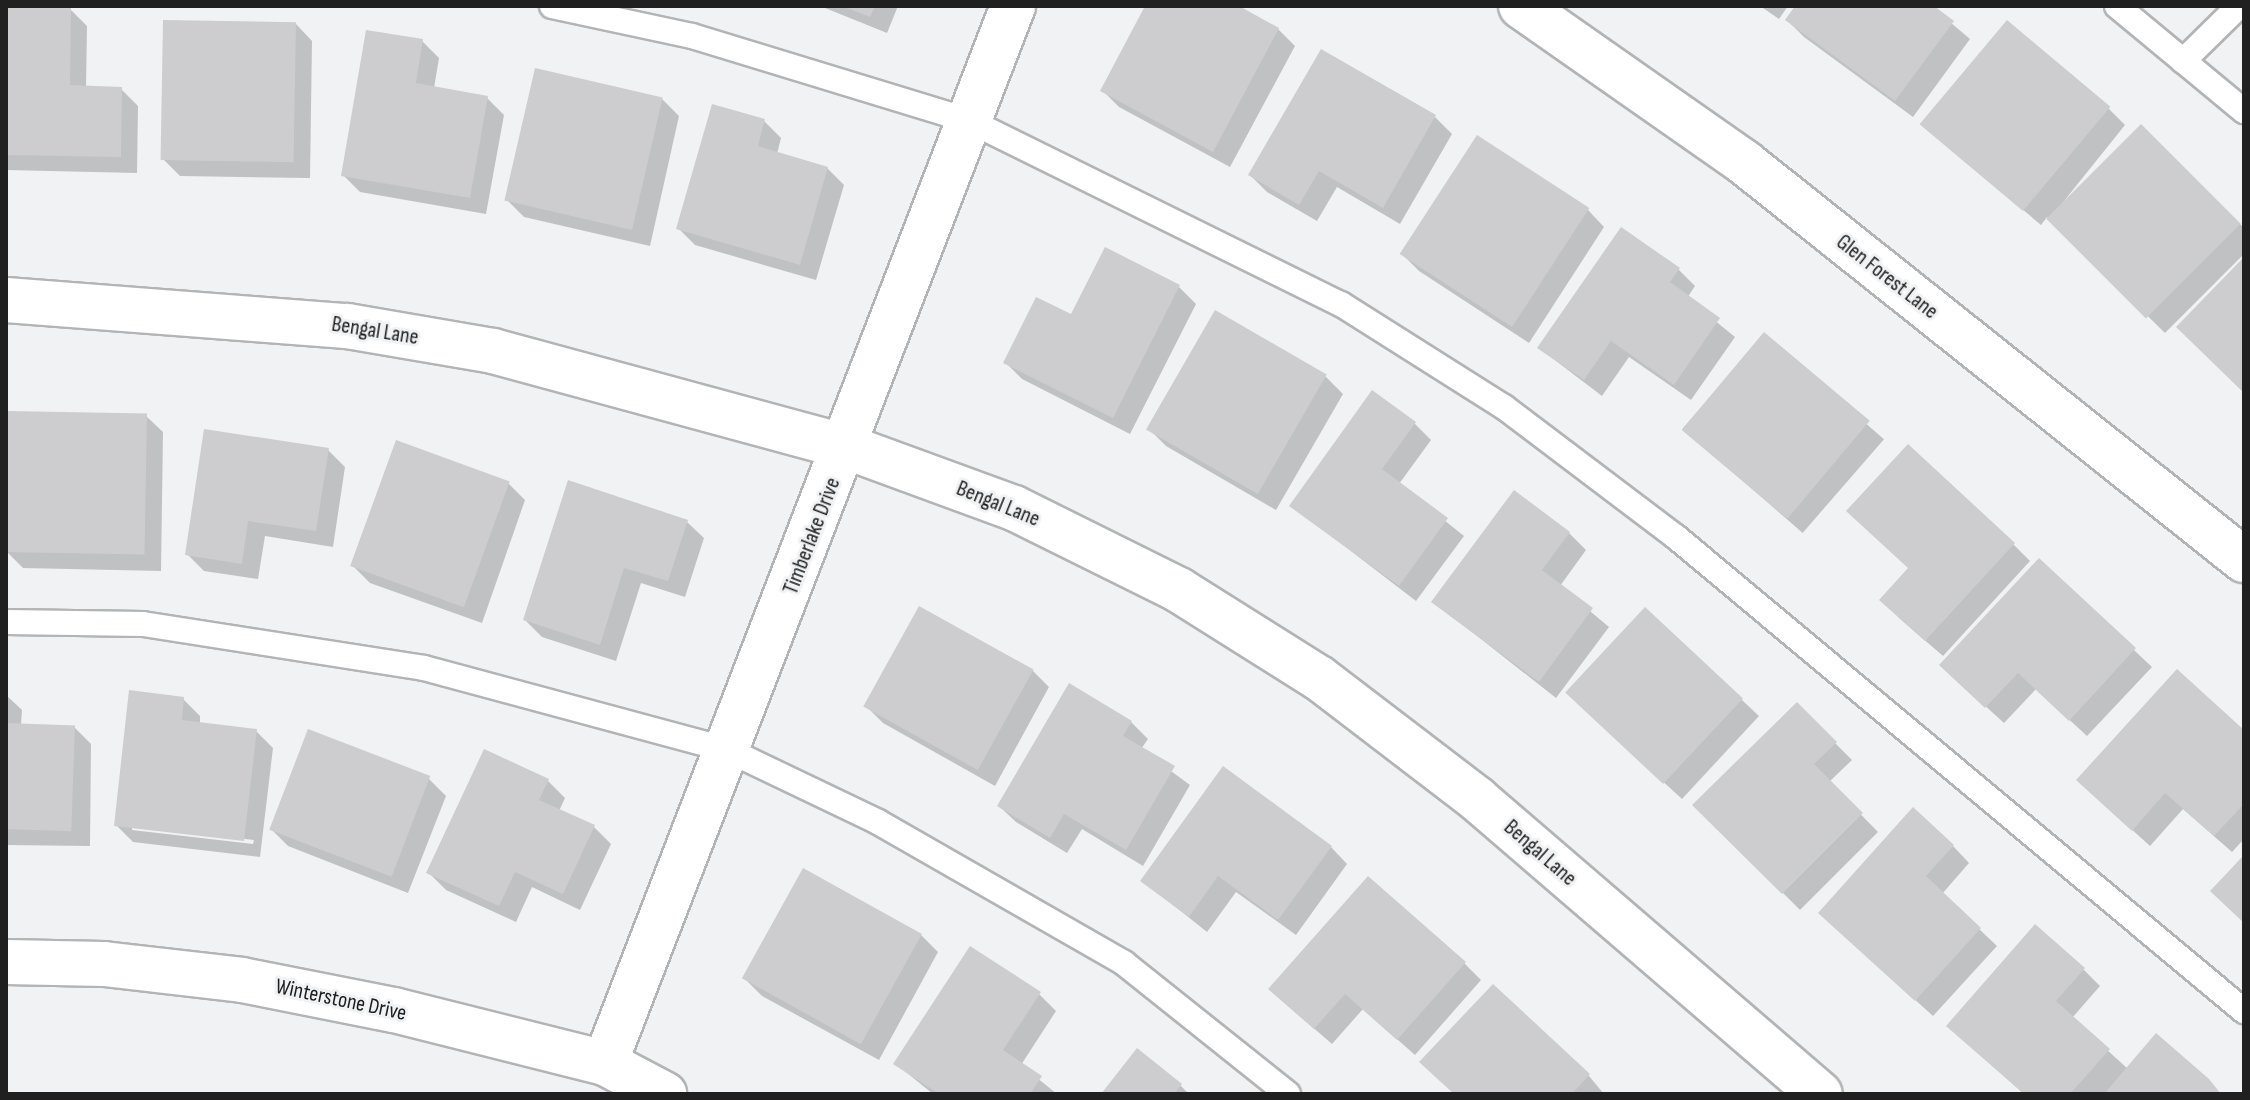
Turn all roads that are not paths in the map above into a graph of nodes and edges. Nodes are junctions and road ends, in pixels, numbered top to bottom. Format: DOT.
graph roads {
  1 [pos="552,6"];
  2 [pos="1013,6"];
  3 [pos="1521,6"];
  4 [pos="2117,6"];
  5 [pos="2239,6"];
  6 [pos="2183,61"];
  7 [pos="2244,111"];
  8 [pos="970,121"];
  9 [pos="6,300"];
  10 [pos="847,447"];
  11 [pos="2244,560"];
  12 [pos="6,622"];
  13 [pos="728,750"];
  14 [pos="6,962"];
  15 [pos="2244,1011"];
  16 [pos="605,1063"];
  17 [pos="664,1094"];
  18 [pos="1288,1094"];
  19 [pos="1820,1094"];
  1 -- 8 [label="lane"];
  2 -- 8 [label="street, Timberlake Drive"];
  3 -- 11 [label="street, Glen Forest Lane"];
  4 -- 6 [label="lane"];
  5 -- 6 [label="lane"];
  6 -- 7 [label="lane"];
  8 -- 10 [label="street, Timberlake Drive"];
  8 -- 15 [label="lane"];
  9 -- 10 [label="street, Bengal Lane"];
  10 -- 13 [label="street, Timberlake Drive"];
  10 -- 19 [label="street, Bengal Lane"];
  12 -- 13 [label="lane"];
  13 -- 16 [label="street, Timberlake Drive"];
  13 -- 18 [label="lane"];
  14 -- 16 [label="street, Winterstone Drive"];
  16 -- 17 [label="street, Winterstone Drive"];
}
